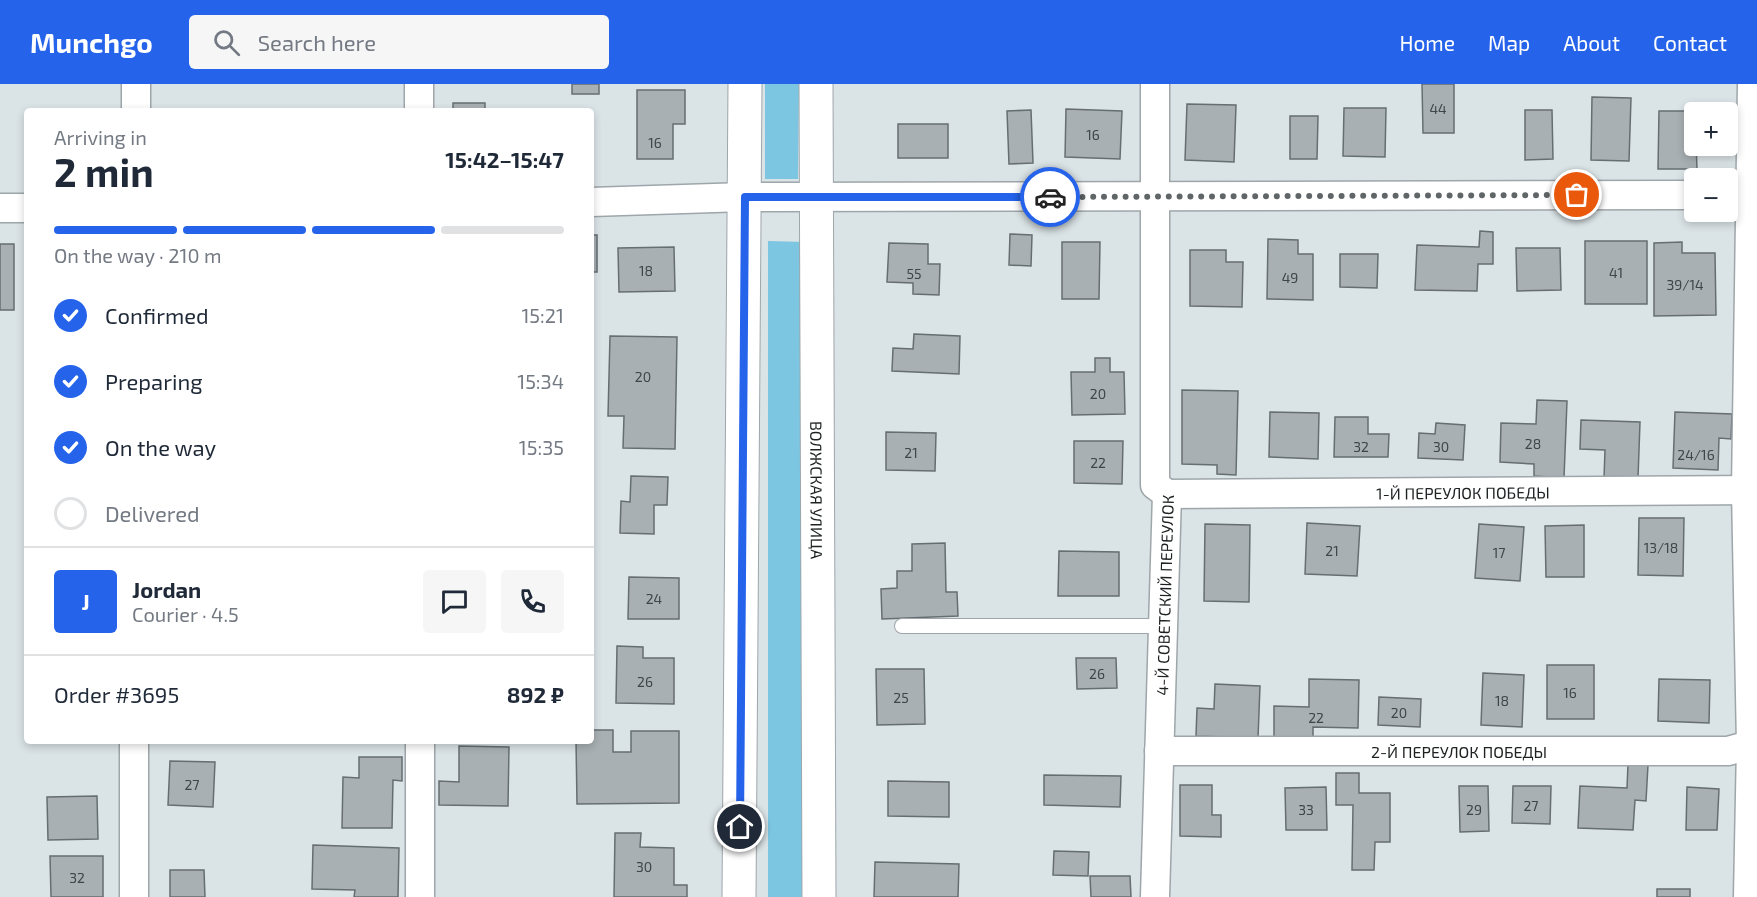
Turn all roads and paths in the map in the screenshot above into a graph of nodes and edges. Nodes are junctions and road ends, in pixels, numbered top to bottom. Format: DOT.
graph roads {
  1 [pos="136,84"];
  2 [pos="420,84"];
  3 [pos="745,84"];
  4 [pos="816,84"];
  5 [pos="1155,84"];
  6 [pos="1752,84"];
  7 [pos="136,108"];
  8 [pos="419,108"];
  9 [pos="1746,194"];
  10 [pos="1684,195"];
  11 [pos="1154,196"];
  12 [pos="745,197"];
  13 [pos="816,198"];
  14 [pos="594,202"];
  15 [pos="0,208"];
  16 [pos="24,208"];
  17 [pos="1752,490"];
  18 [pos="1167,494"];
  19 [pos="902,626"];
  20 [pos="1162,626"];
  21 [pos="134,744"];
  22 [pos="420,744"];
  23 [pos="1754,744"];
  24 [pos="1159,751"];
  25 [pos="134,897"];
  26 [pos="420,897"];
  27 [pos="740,897"];
  28 [pos="819,897"];
  29 [pos="1155,897"];
  30 [pos="1748,897"];
  1 -- 7 [label="street"];
  2 -- 8 [label="street"];
  3 -- 12 [label="main road"];
  4 -- 13 [label="main road, ВОЛЖСКАЯ УЛИЦА"];
  5 -- 11 [label="street, 4-Й СОВЕТСКИЙ ПЕРЕУЛОК"];
  6 -- 9 [label="street"];
  9 -- 17 [label="street"];
  10 -- 11 [label="street"];
  11 -- 13 [label="street"];
  11 -- 18 [label="street, 4-Й СОВЕТСКИЙ ПЕРЕУЛОК"];
  12 -- 13 [label="street"];
  12 -- 14 [label="street"];
  12 -- 27 [label="main road"];
  13 -- 28 [label="main road, ВОЛЖСКАЯ УЛИЦА"];
  15 -- 16 [label="street"];
  17 -- 18 [label="street, 1-Й ПЕРЕУЛОК ПОБЕДЫ"];
  17 -- 23 [label="street"];
  18 -- 20 [label="street, 4-Й СОВЕТСКИЙ ПЕРЕУЛОК"];
  19 -- 20 [label="lane"];
  20 -- 24 [label="street, 4-Й СОВЕТСКИЙ ПЕРЕУЛОК"];
  21 -- 25 [label="street"];
  22 -- 26 [label="street"];
  23 -- 24 [label="street, 2-Й ПЕРЕУЛОК ПОБЕДЫ"];
  23 -- 30 [label="street"];
  24 -- 29 [label="street, 4-Й СОВЕТСКИЙ ПЕРЕУЛОК"];
}
